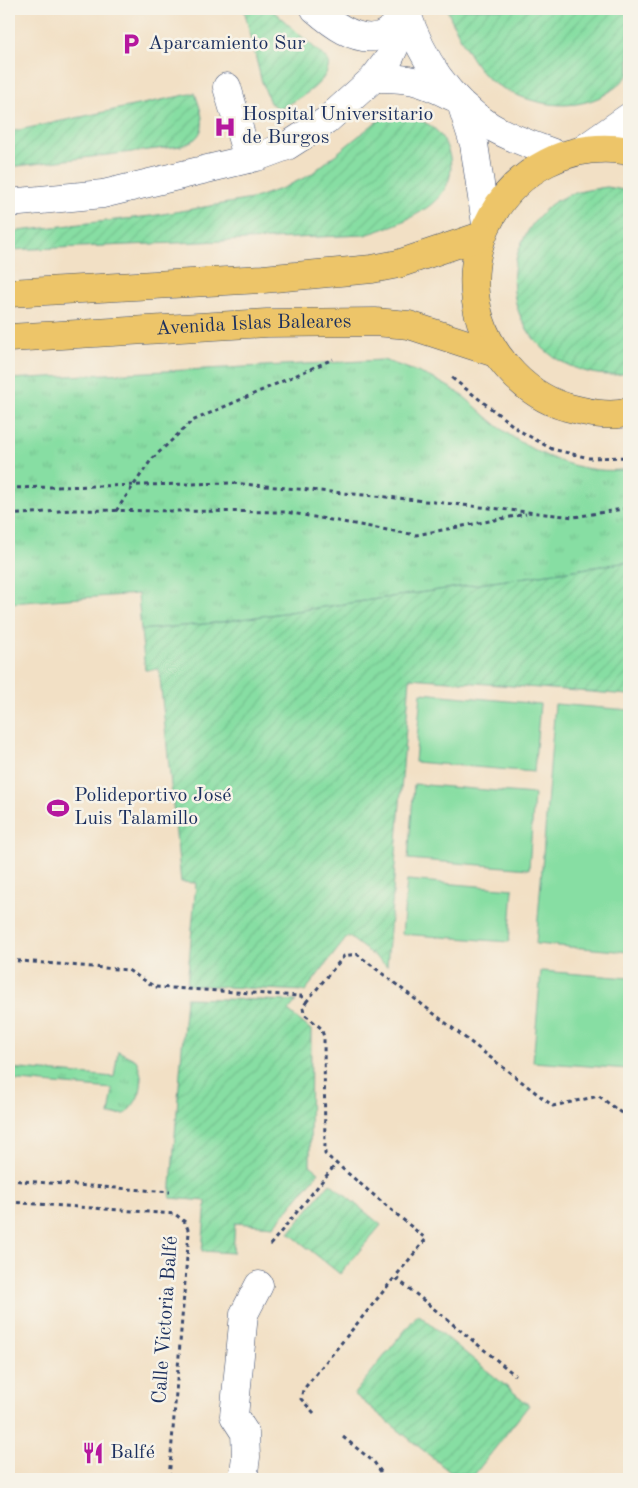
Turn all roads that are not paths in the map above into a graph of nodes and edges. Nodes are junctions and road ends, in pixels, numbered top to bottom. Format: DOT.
graph roads {
  1 [pos="315,9"];
  2 [pos="406,10"];
  3 [pos="374,78"];
  4 [pos="228,87"];
  5 [pos="457,101"];
  6 [pos="629,117"];
  7 [pos="629,151"];
  8 [pos="572,153"];
  9 [pos="248,159"];
  10 [pos="9,204"];
  11 [pos="484,230"];
  12 [pos="9,293"];
  13 [pos="9,338"];
  14 [pos="495,353"];
  15 [pos="629,412"];
  16 [pos="259,1285"];
  17 [pos="245,1468"];
  1 -- 2 [label="street"];
  2 -- 3 [label="street"];
  2 -- 5 [label="street"];
  3 -- 5 [label="street"];
  3 -- 9 [label="street"];
  4 -- 9 [label="street"];
  5 -- 8 [label="street"];
  5 -- 11 [label="street"];
  6 -- 8 [label="street"];
  7 -- 8 [label="main road"];
  8 -- 11 [label="main road"];
  9 -- 10 [label="street"];
  11 -- 12 [label="main road"];
  11 -- 14 [label="main road"];
  13 -- 14 [label="main road, Avenida Islas Baleares"];
  14 -- 15 [label="main road"];
  16 -- 17 [label="street"];
}
